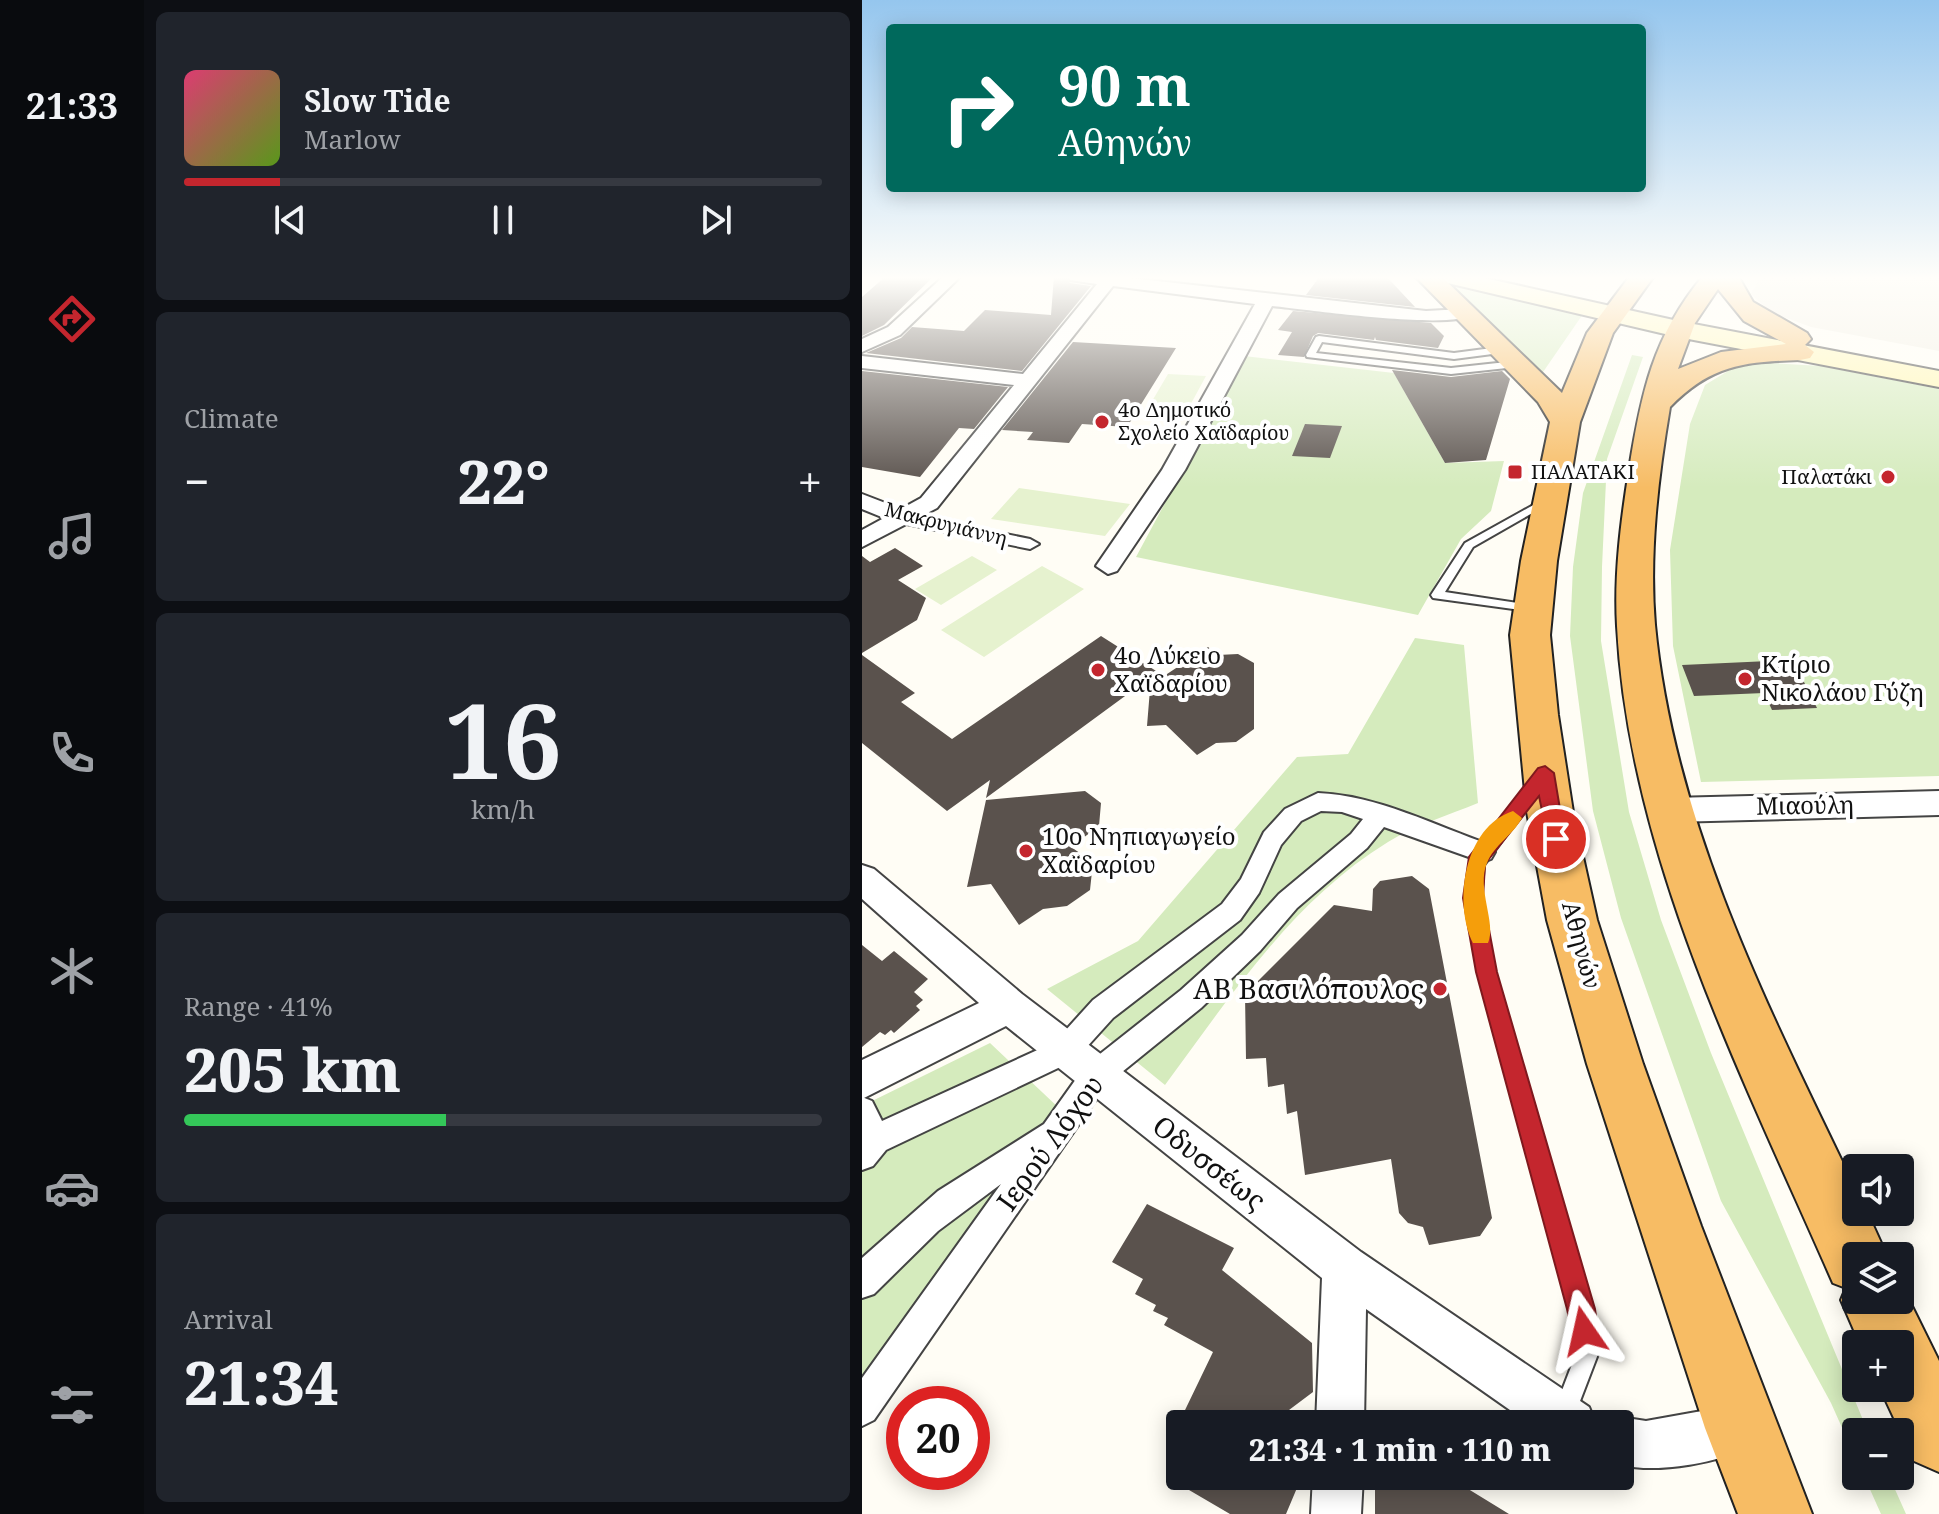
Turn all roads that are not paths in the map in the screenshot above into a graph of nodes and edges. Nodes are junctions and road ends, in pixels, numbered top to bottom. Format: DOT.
graph roads {
  1 [pos="1056,347"];
  2 [pos="1242,347"];
  3 [pos="1315,347"];
  4 [pos="1380,347"];
  5 [pos="1497,347"];
  6 [pos="1598,347"];
  7 [pos="1675,347"];
  8 [pos="1789,347"];
  9 [pos="1805,347"];
  10 [pos="1809,347"];
  11 [pos="1508,357"];
  12 [pos="862,362"];
  13 [pos="1939,366"];
  14 [pos="1939,379"];
  15 [pos="1029,381"];
  16 [pos="1656,404"];
  17 [pos="1565,422"];
  18 [pos="1549,499"];
  19 [pos="862,501"];
  20 [pos="903,518"];
  21 [pos="862,540"];
  22 [pos="1030,544"];
  23 [pos="1108,566"];
  24 [pos="1534,610"];
  25 [pos="1545,773"];
  26 [pos="1939,803"];
  27 [pos="1671,810"];
  28 [pos="1380,815"];
  29 [pos="1483,852"];
  30 [pos="862,879"];
  31 [pos="1250,886"];
  32 [pos="1288,901"];
  33 [pos="1009,1006"];
  34 [pos="1065,1051"];
  35 [pos="1096,1075"];
  36 [pos="862,1080"];
  37 [pos="862,1111"];
  38 [pos="1056,1132"];
  39 [pos="868,1147"];
  40 [pos="1848,1242"];
  41 [pos="1345,1268"];
  42 [pos="862,1282"];
  43 [pos="1914,1385"];
  44 [pos="862,1408"];
  45 [pos="1340,1410"];
  46 [pos="1550,1410"];
  47 [pos="1571,1410"];
  48 [pos="1741,1428"];
  49 [pos="1939,1436"];
  50 [pos="1634,1444"];
  51 [pos="1337,1490"];
  52 [pos="1336,1514"];
  53 [pos="1775,1514"];
  1 -- 15 [label="street"];
  2 -- 23 [label="street"];
  3 -- 11 [label="lane"];
  4 -- 11 [label="lane"];
  5 -- 11 [label="highway"];
  6 -- 17 [label="highway, Αθηνών"];
  7 -- 16 [label="highway"];
  8 -- 16 [label="highway"];
  9 -- 14 [label="main road"];
  10 -- 13 [label="main road"];
  11 -- 17 [label="highway"];
  12 -- 15 [label="street"];
  15 -- 20 [label="street"];
  16 -- 27 [label="highway"];
  17 -- 18 [label="highway, Αθηνών"];
  18 -- 24 [label="highway, Αθηνών"];
  18 -- 24 [label="lane"];
  19 -- 20 [label="street, Μακρυγιάννη"];
  20 -- 21 [label="street"];
  20 -- 22 [label="street, Μακρυγιάννη"];
  24 -- 25 [label="highway, Αθηνών"];
  25 -- 29 [label="lane"];
  25 -- 48 [label="highway, Αθηνών"];
  26 -- 27 [label="street, Μιαούλη"];
  27 -- 40 [label="highway"];
  28 -- 29 [label="street"];
  28 -- 31 [label="street"];
  28 -- 32 [label="street, Ιερού Λόχου"];
  29 -- 47 [label="lane"];
  30 -- 33 [label="street, Οδυσσέως"];
  31 -- 32 [label="street"];
  31 -- 34 [label="street"];
  32 -- 35 [label="street, Ιερού Λόχου"];
  33 -- 34 [label="street, Οδυσσέως"];
  33 -- 36 [label="street"];
  34 -- 35 [label="street, Οδυσσέως"];
  34 -- 39 [label="street"];
  35 -- 38 [label="street, Ιερού Λόχου"];
  35 -- 41 [label="street, Οδυσσέως"];
  37 -- 39 [label="street"];
  38 -- 42 [label="street"];
  38 -- 44 [label="street, Ιερού Λόχου"];
  41 -- 45 [label="street"];
  41 -- 46 [label="street, Οδυσσέως"];
  43 -- 49 [label="highway"];
  48 -- 50 [label="street"];
  48 -- 53 [label="highway, Αθηνών"];
  51 -- 52 [label="street"];
}
